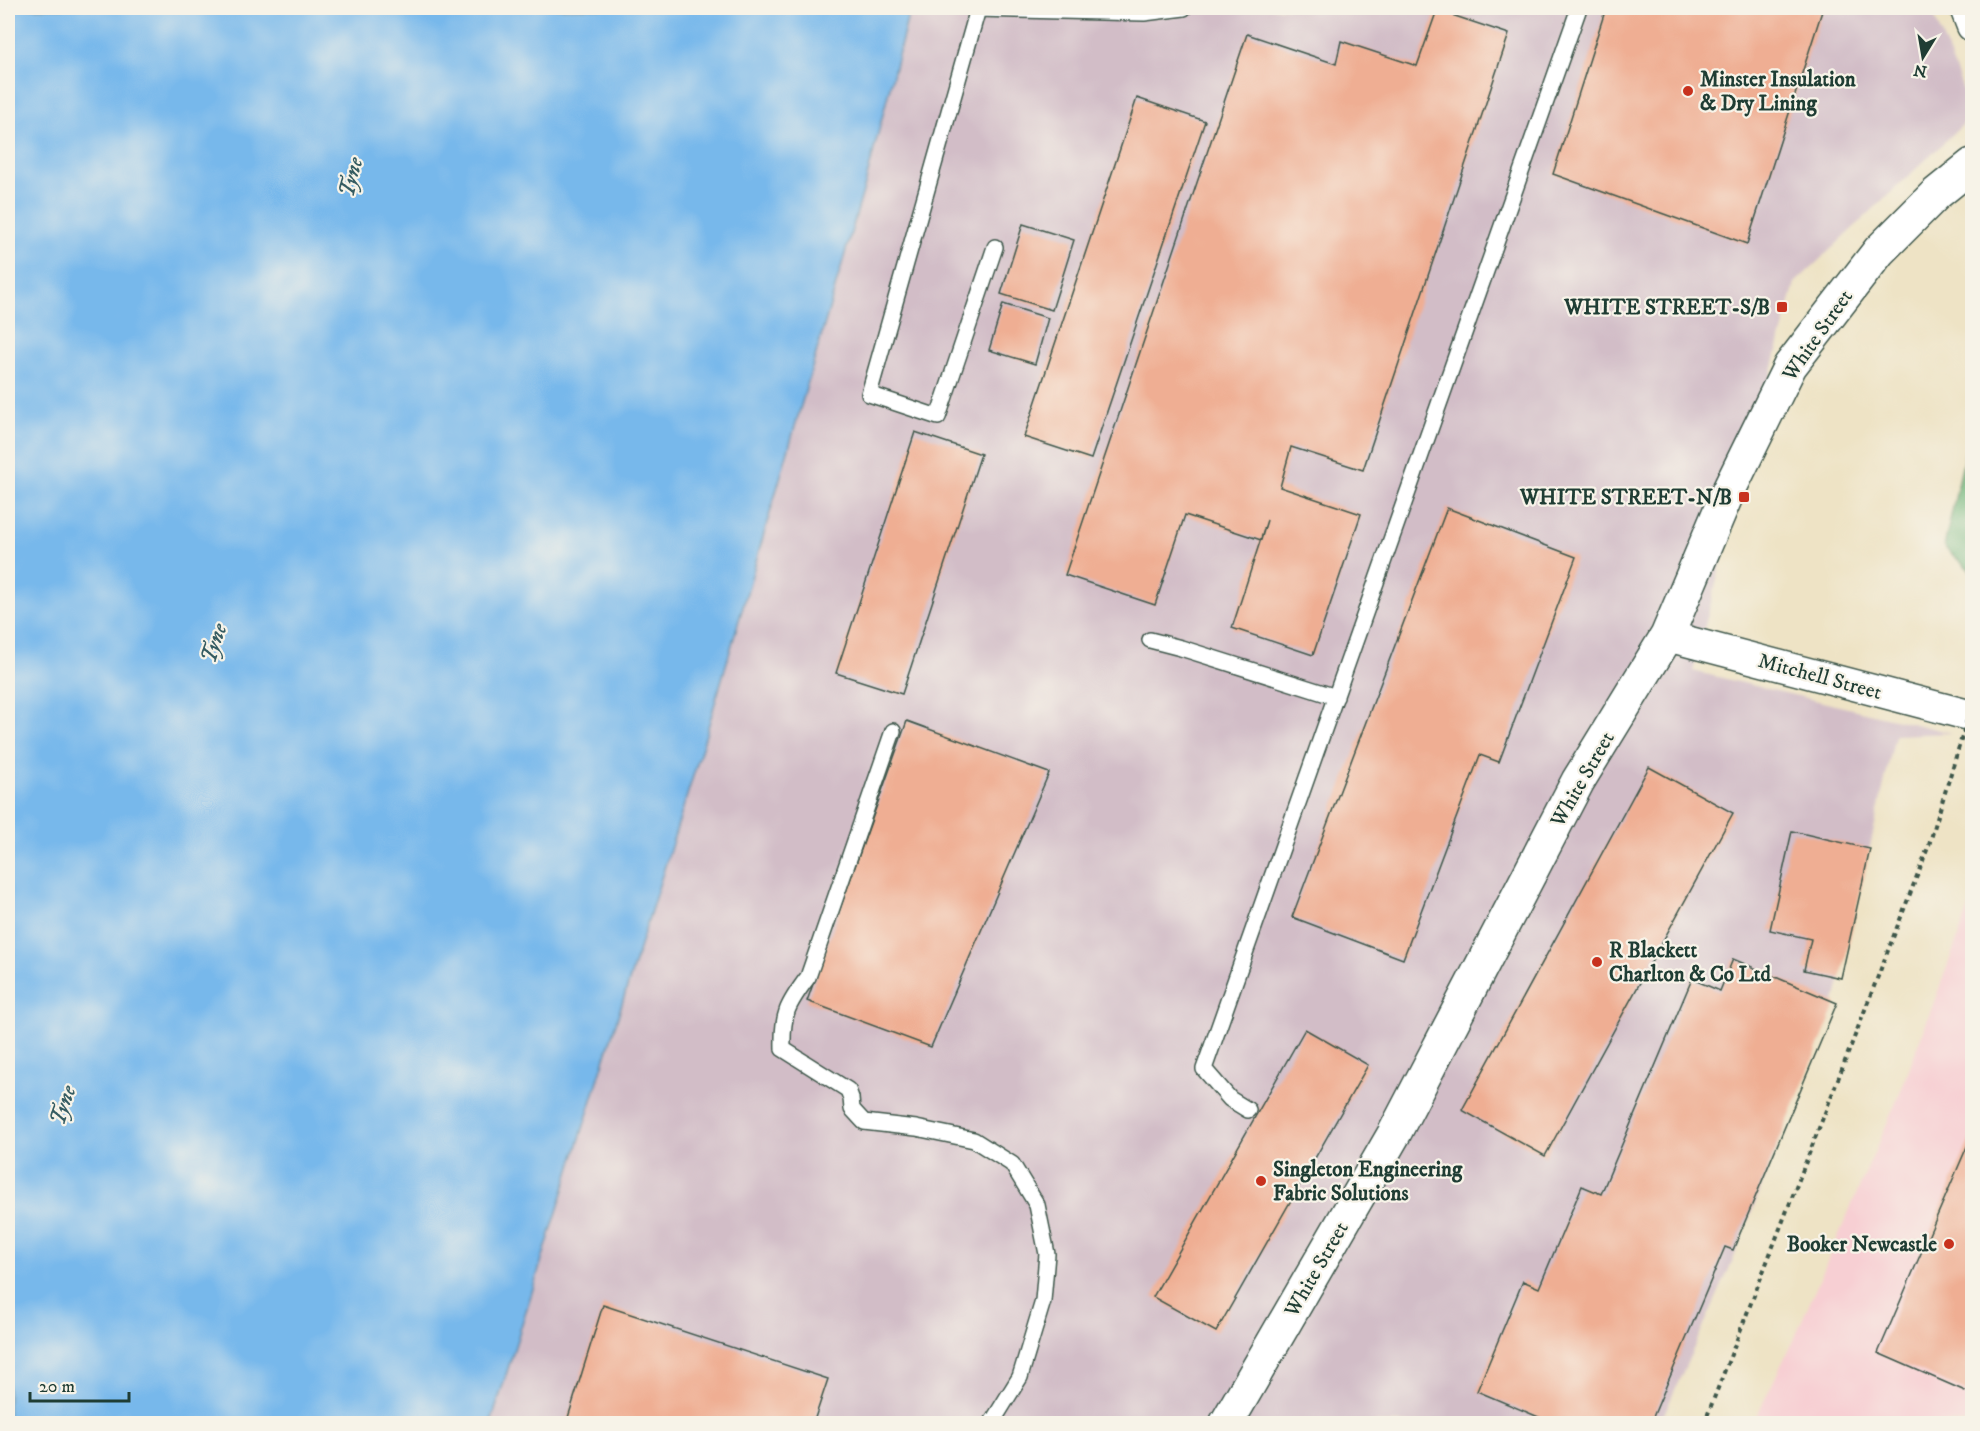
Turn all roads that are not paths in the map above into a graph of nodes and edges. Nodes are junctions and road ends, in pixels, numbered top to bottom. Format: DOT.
graph roads {
  1 [pos="1184,8"];
  2 [pos="1579,8"];
  3 [pos="1965,8"];
  4 [pos="1972,26"];
  5 [pos="1972,165"];
  6 [pos="994,247"];
  7 [pos="1667,636"];
  8 [pos="1150,640"];
  9 [pos="1336,697"];
  10 [pos="1972,716"];
  11 [pos="893,731"];
  12 [pos="1248,1110"];
  13 [pos="991,1424"];
  14 [pos="1226,1424"];
  1 -- 6 [label="lane"];
  2 -- 9 [label="lane"];
  3 -- 4 [label="street"];
  5 -- 7 [label="street, White Street"];
  7 -- 10 [label="street, Mitchell Street"];
  7 -- 14 [label="street, White Street"];
  8 -- 9 [label="lane"];
  9 -- 12 [label="lane"];
  11 -- 13 [label="lane"];
}
